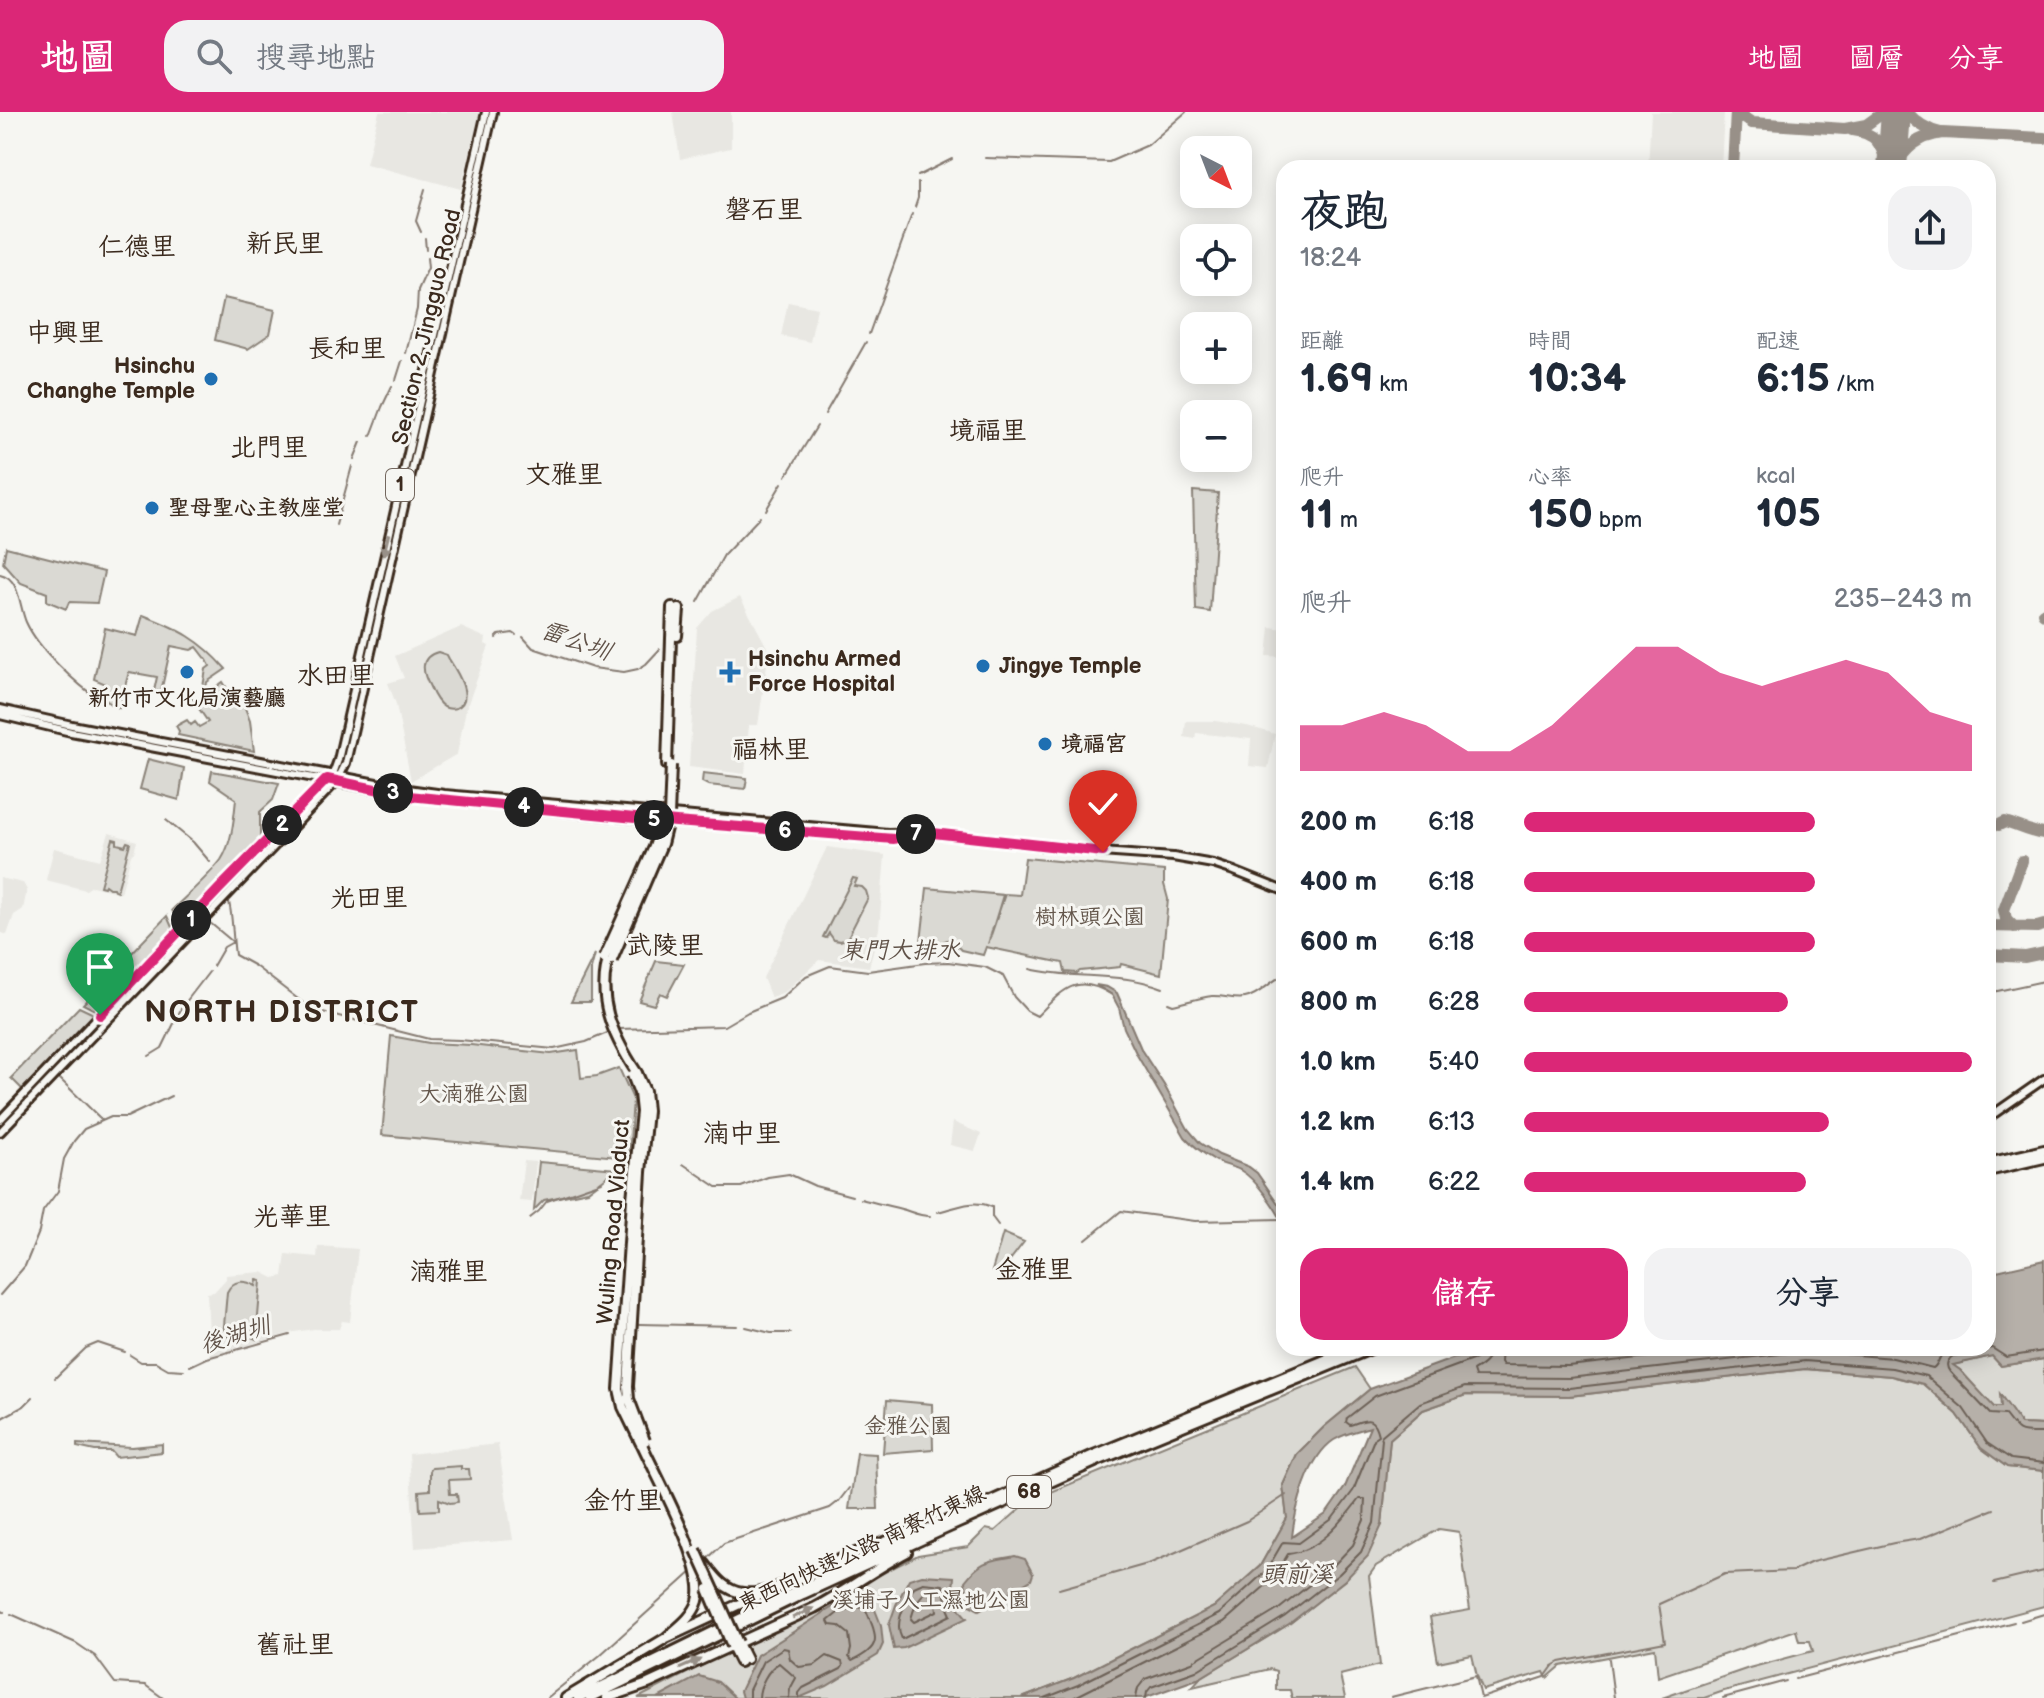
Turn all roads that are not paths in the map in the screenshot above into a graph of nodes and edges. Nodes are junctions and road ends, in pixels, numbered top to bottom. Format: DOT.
graph roads {
  1 [pos="486,112"];
  2 [pos="493,112"];
  3 [pos="676,608"];
  4 [pos="0,712"];
  5 [pos="669,765"];
  6 [pos="334,777"];
  7 [pos="632,886"];
  8 [pos="1276,888"];
  9 [pos="648,889"];
  10 [pos="640,897"];
  11 [pos="632,905"];
  12 [pos="635,1074"];
  13 [pos="2044,1079"];
  14 [pos="1996,1112"];
  15 [pos="0,1120"];
  16 [pos="0,1132"];
  17 [pos="2044,1150"];
  18 [pos="2044,1158"];
  19 [pos="1996,1161"];
  20 [pos="1996,1169"];
  21 [pos="631,1176"];
  22 [pos="644,1177"];
  23 [pos="636,1198"];
  24 [pos="1335,1356"];
  25 [pos="1353,1356"];
  26 [pos="644,1443"];
  27 [pos="944,1526"];
  28 [pos="694,1551"];
  29 [pos="775,1588"];
  30 [pos="721,1613"];
  31 [pos="666,1638"];
  32 [pos="735,1644"];
  33 [pos="689,1646"];
  34 [pos="743,1661"];
  35 [pos="566,1698"];
  36 [pos="578,1698"];
  37 [pos="590,1698"];
  38 [pos="607,1698"];
  1 -- 6 [label="main road, Section 2, Jingguo Road / 1, one-way"];
  2 -- 6 [label="main road, Section 2, Jingguo Road / 1"];
  3 -- 5 [label="highway, Wuling Road Viaduct"];
  4 -- 6 [label="main road"];
  5 -- 10 [label="highway, Wuling Road Viaduct, bridge"];
  5 -- 12 [label="highway, Wuling Road Viaduct, bridge"];
  6 -- 8 [label="main road"];
  6 -- 15 [label="main road, 1"];
  6 -- 16 [label="main road, 1"];
  7 -- 11 [label="highway"];
  9 -- 10 [label="highway"];
  10 -- 11 [label="highway"];
  10 -- 12 [label="highway, Wuling Road Viaduct, bridge"];
  11 -- 12 [label="highway"];
  12 -- 26 [label="highway, Wuling Road Viaduct, bridge"];
  13 -- 14 [label="main road"];
  17 -- 19 [label="highway"];
  18 -- 20 [label="highway"];
  21 -- 23 [label="highway"];
  22 -- 23 [label="highway"];
  23 -- 26 [label="highway, bridge"];
  24 -- 27 [label="highway, 東西向快速公路 南寮竹東線 / 68"];
  25 -- 27 [label="highway, 東西向快速公路 南寮竹東線 / 68"];
  26 -- 28 [label="highway, Wuling Road Viaduct"];
  27 -- 29 [label="highway"];
  32 -- 27 [label="highway, one-way"];
  27 -- 33 [label="highway, 東西向快速公路 南寮竹東線 / 68"];
  28 -- 29 [label="highway, bridge"];
  28 -- 30 [label="highway, Wuling Road Viaduct, bridge"];
  28 -- 31 [label="highway"];
  29 -- 30 [label="highway"];
  30 -- 31 [label="highway"];
  30 -- 32 [label="highway, Wuling Road Viaduct, bridge"];
  31 -- 35 [label="highway"];
  32 -- 34 [label="highway, Wuling Road Viaduct"];
  38 -- 32 [label="highway, one-way"];
  33 -- 36 [label="highway, 東西向快速公路 南寮竹東線 / 68"];
  33 -- 37 [label="highway, 東西向快速公路 南寮竹東線 / 68"];
}
